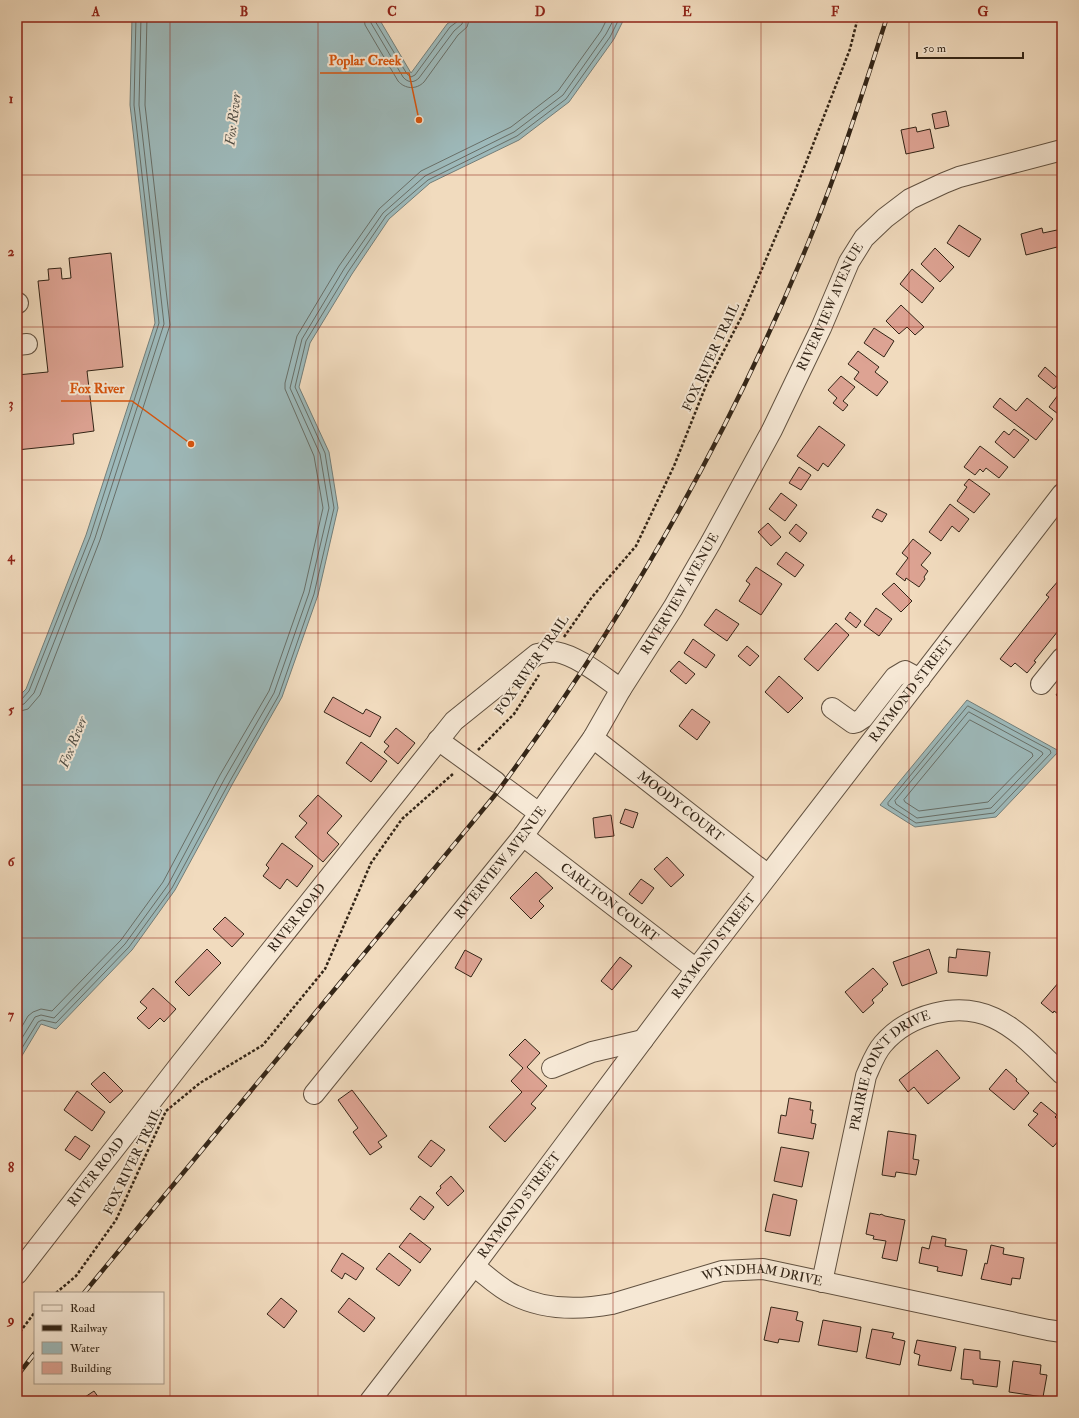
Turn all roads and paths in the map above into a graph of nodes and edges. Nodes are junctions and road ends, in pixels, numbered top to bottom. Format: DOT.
graph roads {
  1 [pos="858,17"];
  2 [pos="1062,150"];
  3 [pos="1059,505"];
  4 [pos="554,652"];
  5 [pos="1062,658"];
  6 [pos="920,679"];
  7 [pos="1041,684"];
  8 [pos="621,689"];
  9 [pos="832,708"];
  10 [pos="593,738"];
  11 [pos="438,740"];
  12 [pos="468,761"];
  13 [pos="539,813"];
  14 [pos="522,836"];
  15 [pos="768,875"];
  16 [pos="696,969"];
  17 [pos="643,1040"];
  18 [pos="552,1068"];
  19 [pos="1062,1074"];
  20 [pos="314,1094"];
  21 [pos="474,1266"];
  22 [pos="17,1274"];
  23 [pos="822,1282"];
  24 [pos="57,1292"];
  25 [pos="34,1313"];
  26 [pos="1062,1332"];
  27 [pos="17,1336"];
  28 [pos="370,1401"];
  1 -- 4 [label="path, FOX RIVER TRAIL"];
  2 -- 8 [label="street, RIVERVIEW AVENUE"];
  3 -- 6 [label="street, RAYMOND STREET"];
  4 -- 8 [label="street"];
  4 -- 11 [label="street, RIVER ROAD"];
  4 -- 12 [label="path, FOX RIVER TRAIL"];
  5 -- 7 [label="street"];
  6 -- 9 [label="street"];
  6 -- 15 [label="street, RAYMOND STREET"];
  8 -- 10 [label="street, RIVERVIEW AVENUE"];
  10 -- 13 [label="street, RIVERVIEW AVENUE"];
  10 -- 15 [label="street, MOODY COURT"];
  11 -- 12 [label="street"];
  11 -- 22 [label="street, RIVER ROAD"];
  12 -- 13 [label="street"];
  12 -- 24 [label="path, FOX RIVER TRAIL"];
  13 -- 14 [label="street, RIVERVIEW AVENUE"];
  14 -- 16 [label="street, CARLTON COURT"];
  14 -- 20 [label="street, RIVERVIEW AVENUE"];
  15 -- 16 [label="street, RAYMOND STREET"];
  16 -- 17 [label="street, RAYMOND STREET"];
  17 -- 18 [label="street"];
  17 -- 21 [label="street, RAYMOND STREET"];
  19 -- 23 [label="street, PRAIRIE POINT DRIVE"];
  21 -- 23 [label="street, WYNDHAM DRIVE"];
  21 -- 28 [label="street, RAYMOND STREET"];
  23 -- 26 [label="street, WYNDHAM DRIVE"];
  25 -- 27 [label="path"];
}
